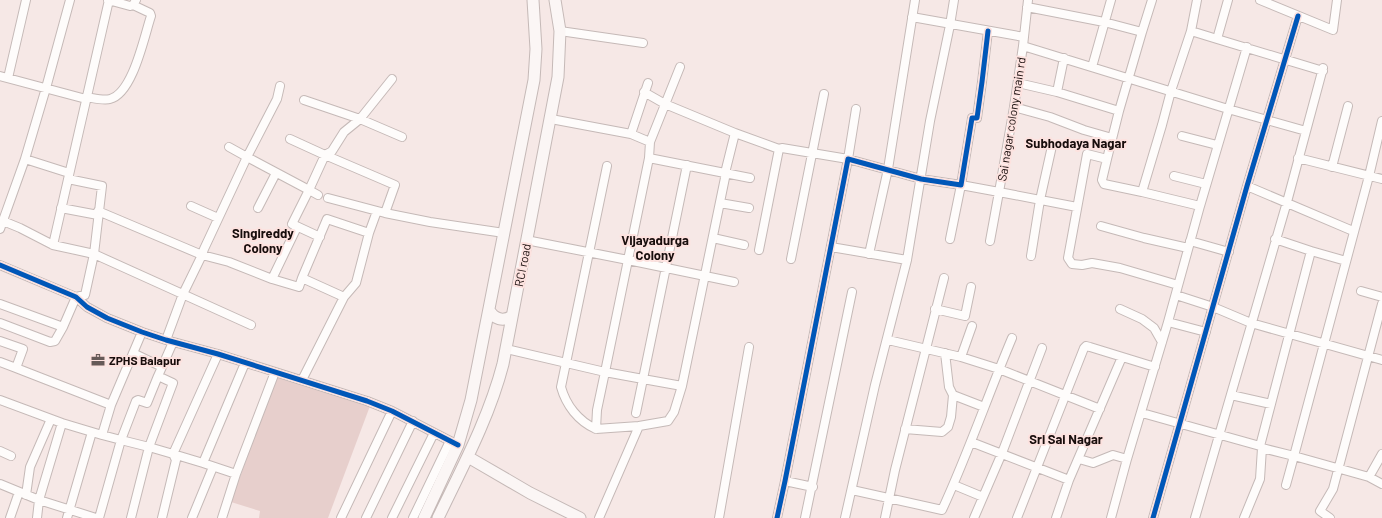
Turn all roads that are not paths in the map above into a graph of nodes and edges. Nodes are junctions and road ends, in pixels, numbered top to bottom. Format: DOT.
graph roads {
  1 [pos="26,0"];
  2 [pos="70,0"];
  3 [pos="109,0"];
  4 [pos="534,0"];
  5 [pos="555,0"];
  6 [pos="915,0"];
  7 [pos="954,0"];
  8 [pos="1111,0"];
  9 [pos="1152,0"];
  10 [pos="1197,0"];
  11 [pos="1228,0"];
  12 [pos="1337,0"];
  13 [pos="1262,1"];
  14 [pos="134,3"];
  15 [pos="1028,3"];
  16 [pos="1298,16"];
  17 [pos="912,17"];
  18 [pos="1104,22"];
  19 [pos="950,25"];
  20 [pos="560,31"];
  21 [pos="988,31"];
  22 [pos="1191,31"];
  23 [pos="1142,32"];
  24 [pos="1024,37"];
  25 [pos="1217,39"];
  26 [pos="643,43"];
  27 [pos="1023,46"];
  28 [pos="1247,47"];
  29 [pos="1064,58"];
  30 [pos="1284,59"];
  31 [pos="680,67"];
  32 [pos="1092,67"];
  33 [pos="4,77"];
  34 [pos="1128,78"];
  35 [pos="392,79"];
  36 [pos="648,83"];
  37 [pos="1018,83"];
  38 [pos="280,86"];
  39 [pos="46,88"];
  40 [pos="1171,91"];
  41 [pos="644,92"];
  42 [pos="1057,92"];
  43 [pos="824,94"];
  44 [pos="86,98"];
  45 [pos="304,100"];
  46 [pos="665,104"];
  47 [pos="1348,106"];
  48 [pos="1014,107"];
  49 [pos="856,109"];
  50 [pos="1228,109"];
  51 [pos="1118,111"];
  52 [pos="360,119"];
  53 [pos="551,119"];
  54 [pos="1266,121"];
  55 [pos="1382,121"];
  56 [pos="1306,132"];
  57 [pos="735,133"];
  58 [pos="631,134"];
  59 [pos="1182,136"];
  60 [pos="402,137"];
  61 [pos="290,138"];
  62 [pos="1112,138"];
  63 [pos="650,142"];
  64 [pos="1217,145"];
  65 [pos="1052,146"];
  66 [pos="229,147"];
  67 [pos="780,150"];
  68 [pos="813,153"];
  69 [pos="325,155"];
  70 [pos="247,157"];
  71 [pos="649,158"];
  72 [pos="1298,158"];
  73 [pos="25,159"];
  74 [pos="848,159"];
  75 [pos="1107,159"];
  76 [pos="608,166"];
  77 [pos="687,166"];
  78 [pos="1332,167"];
  79 [pos="888,169"];
  80 [pos="276,173"];
  81 [pos="726,173"];
  82 [pos="68,176"];
  83 [pos="1174,176"];
  84 [pos="1369,176"];
  85 [pos="750,178"];
  86 [pos="921,179"];
  87 [pos="1382,180"];
  88 [pos="1206,184"];
  89 [pos="961,185"];
  90 [pos="1247,186"];
  91 [pos="309,190"];
  92 [pos="999,192"];
  93 [pos="1142,192"];
  94 [pos="318,195"];
  95 [pos="328,198"];
  96 [pos="1040,200"];
  97 [pos="1287,202"];
  98 [pos="720,203"];
  99 [pos="191,206"];
  100 [pos="1200,206"];
  101 [pos="1077,207"];
  102 [pos="61,208"];
  103 [pos="258,208"];
  104 [pos="749,208"];
  105 [pos="3,211"];
  106 [pos="381,212"];
  107 [pos="98,213"];
  108 [pos="218,218"];
  109 [pos="2,225"];
  110 [pos="1101,226"];
  111 [pos="297,227"];
  112 [pos="1353,231"];
  113 [pos="369,233"];
  114 [pos="504,233"];
  115 [pos="320,237"];
  116 [pos="713,238"];
  117 [pos="950,239"];
  118 [pos="1275,239"];
  119 [pos="526,240"];
  120 [pos="990,242"];
  121 [pos="53,245"];
  122 [pos="744,245"];
  123 [pos="1189,245"];
  124 [pos="831,247"];
  125 [pos="759,250"];
  126 [pos="1311,251"];
  127 [pos="1229,252"];
  128 [pos="590,253"];
  129 [pos="94,254"];
  130 [pos="869,254"];
  131 [pos="202,255"];
  132 [pos="1031,256"];
  133 [pos="791,259"];
  134 [pos="628,260"];
  135 [pos="907,260"];
  136 [pos="1346,261"];
  137 [pos="0,265"];
  138 [pos="667,268"];
  139 [pos="705,275"];
  140 [pos="302,278"];
  141 [pos="944,278"];
  142 [pos="272,279"];
  143 [pos="734,282"];
  144 [pos="1178,285"];
  145 [pos="971,287"];
  146 [pos="1361,291"];
  147 [pos="852,292"];
  148 [pos="183,294"];
  149 [pos="1176,295"];
  150 [pos="344,297"];
  151 [pos="1382,297"];
  152 [pos="76,298"];
  153 [pos="0,304"];
  154 [pos="1382,304"];
  155 [pos="1213,307"];
  156 [pos="936,309"];
  157 [pos="1120,309"];
  158 [pos="489,310"];
  159 [pos="512,316"];
  160 [pos="1168,322"];
  161 [pos="1251,323"];
  162 [pos="251,325"];
  163 [pos="1,326"];
  164 [pos="486,326"];
  165 [pos="972,326"];
  166 [pos="63,327"];
  167 [pos="510,330"];
  168 [pos="142,332"];
  169 [pos="1206,332"];
  170 [pos="1289,335"];
  171 [pos="1012,338"];
  172 [pos="888,340"];
  173 [pos="0,341"];
  174 [pos="170,341"];
  175 [pos="1162,342"];
  176 [pos="1324,345"];
  177 [pos="748,347"];
  178 [pos="1042,348"];
  179 [pos="506,349"];
  180 [pos="926,350"];
  181 [pos="133,353"];
  182 [pos="945,353"];
  183 [pos="218,354"];
  184 [pos="1368,356"];
  185 [pos="961,357"];
  186 [pos="1122,357"];
  187 [pos="1382,360"];
  188 [pos="0,362"];
  189 [pos="245,363"];
  190 [pos="566,363"];
  191 [pos="1155,366"];
  192 [pos="162,367"];
  193 [pos="16,368"];
  194 [pos="999,369"];
  195 [pos="275,372"];
  196 [pos="605,372"];
  197 [pos="158,376"];
  198 [pos="643,379"];
  199 [pos="302,380"];
  200 [pos="1030,380"];
  201 [pos="682,386"];
  202 [pos="953,395"];
  203 [pos="1231,395"];
  204 [pos="1065,396"];
  205 [pos="0,400"];
  206 [pos="1271,404"];
  207 [pos="111,405"];
  208 [pos="984,407"];
  209 [pos="1100,409"];
  210 [pos="392,411"];
  211 [pos="636,413"];
  212 [pos="1142,413"];
  213 [pos="51,419"];
  214 [pos="413,421"];
  215 [pos="62,423"];
  216 [pos="1180,423"];
  217 [pos="639,426"];
  218 [pos="596,428"];
  219 [pos="905,429"];
  220 [pos="92,432"];
  221 [pos="434,433"];
  222 [pos="1219,434"];
  223 [pos="102,435"];
  224 [pos="121,440"];
  225 [pos="971,442"];
  226 [pos="454,443"];
  227 [pos="149,447"];
  228 [pos="1261,447"];
  229 [pos="0,451"];
  230 [pos="1002,453"];
  231 [pos="173,454"];
  232 [pos="1382,454"];
  233 [pos="11,456"];
  234 [pos="1294,456"];
  235 [pos="468,457"];
  236 [pos="1079,459"];
  237 [pos="1127,460"];
  238 [pos="203,463"];
  239 [pos="213,467"];
  240 [pos="1036,467"];
  241 [pos="1338,467"];
  242 [pos="236,474"];
  243 [pos="1369,477"];
  244 [pos="1069,480"];
  245 [pos="785,481"];
  246 [pos="0,484"];
  247 [pos="1382,484"];
  248 [pos="954,485"];
  249 [pos="1286,485"];
  250 [pos="813,487"];
  251 [pos="852,490"];
  252 [pos="22,493"];
  253 [pos="983,497"];
  254 [pos="889,498"];
  255 [pos="40,500"];
  256 [pos="68,514"];
  257 [pos="10,518"];
  258 [pos="37,518"];
  259 [pos="96,518"];
  260 [pos="99,518"];
  261 [pos="131,518"];
  262 [pos="162,518"];
  263 [pos="192,518"];
  264 [pos="222,518"];
  265 [pos="341,518"];
  266 [pos="366,518"];
  267 [pos="392,518"];
  268 [pos="413,518"];
  269 [pos="424,518"];
  270 [pos="438,518"];
  271 [pos="580,518"];
  272 [pos="599,518"];
  273 [pos="719,518"];
  274 [pos="777,518"];
  275 [pos="805,518"];
  276 [pos="845,518"];
  277 [pos="885,518"];
  278 [pos="974,518"];
  279 [pos="1017,518"];
  280 [pos="1056,518"];
  281 [pos="1111,518"];
  282 [pos="1153,518"];
  283 [pos="1195,518"];
  284 [pos="1244,518"];
  285 [pos="1330,518"];
  1 -- 33 [label="street"];
  2 -- 39 [label="street"];
  3 -- 14 [label="street"];
  3 -- 44 [label="street"];
  4 -- 114 [label="main road"];
  5 -- 20 [label="main road, RCI road"];
  6 -- 17 [label="street"];
  7 -- 19 [label="street"];
  8 -- 18 [label="street"];
  9 -- 23 [label="street"];
  10 -- 22 [label="street"];
  11 -- 25 [label="street"];
  12 -- 16 [label="street"];
  13 -- 16 [label="street"];
  14 -- 44 [label="street"];
  15 -- 18 [label="street"];
  15 -- 24 [label="street, Sai nagar colony main rd"];
  16 -- 30 [label="street"];
  17 -- 19 [label="street"];
  17 -- 79 [label="street"];
  18 -- 23 [label="street"];
  18 -- 32 [label="street"];
  19 -- 21 [label="street"];
  19 -- 86 [label="street"];
  20 -- 26 [label="street"];
  20 -- 53 [label="main road, RCI road"];
  21 -- 24 [label="street"];
  21 -- 89 [label="street"];
  22 -- 25 [label="street"];
  22 -- 40 [label="street"];
  23 -- 34 [label="street"];
  24 -- 27 [label="street, Sai nagar colony main rd"];
  25 -- 28 [label="street"];
  27 -- 29 [label="street"];
  27 -- 37 [label="street, Sai nagar colony main rd"];
  28 -- 30 [label="street"];
  28 -- 50 [label="street"];
  29 -- 32 [label="street"];
  29 -- 42 [label="street"];
  30 -- 54 [label="street"];
  30 -- 56 [label="street"];
  31 -- 46 [label="street"];
  32 -- 34 [label="street"];
  33 -- 39 [label="street"];
  34 -- 40 [label="street"];
  34 -- 51 [label="street"];
  35 -- 52 [label="street"];
  36 -- 41 [label="street"];
  37 -- 42 [label="street"];
  37 -- 48 [label="street, Sai nagar colony main rd"];
  38 -- 70 [label="street"];
  39 -- 44 [label="street"];
  39 -- 73 [label="street"];
  40 -- 50 [label="street"];
  40 -- 93 [label="street"];
  41 -- 46 [label="street"];
  41 -- 58 [label="street"];
  42 -- 51 [label="street"];
  43 -- 68 [label="street"];
  44 -- 82 [label="street"];
  45 -- 52 [label="street"];
  46 -- 57 [label="street"];
  46 -- 63 [label="street"];
  47 -- 78 [label="street"];
  48 -- 62 [label="street"];
  48 -- 92 [label="street, Sai nagar colony main rd"];
  49 -- 74 [label="street"];
  50 -- 54 [label="street"];
  50 -- 64 [label="street"];
  51 -- 62 [label="street"];
  52 -- 60 [label="street"];
  52 -- 69 [label="street"];
  53 -- 58 [label="street"];
  53 -- 119 [label="main road, RCI road"];
  54 -- 56 [label="street"];
  54 -- 90 [label="street"];
  55 -- 84 [label="street"];
  56 -- 72 [label="street"];
  57 -- 67 [label="street"];
  57 -- 81 [label="street"];
  58 -- 63 [label="street"];
  59 -- 64 [label="street"];
  61 -- 69 [label="street"];
  62 -- 75 [label="street"];
  63 -- 71 [label="street"];
  64 -- 88 [label="street"];
  65 -- 96 [label="street"];
  66 -- 70 [label="street"];
  67 -- 68 [label="street"];
  67 -- 125 [label="street"];
  68 -- 74 [label="street"];
  68 -- 133 [label="street"];
  69 -- 91 [label="street"];
  69 -- 106 [label="street"];
  70 -- 80 [label="street"];
  70 -- 108 [label="street"];
  71 -- 77 [label="street"];
  71 -- 134 [label="street"];
  72 -- 78 [label="street"];
  72 -- 97 [label="street"];
  73 -- 82 [label="street"];
  73 -- 105 [label="street"];
  74 -- 79 [label="street"];
  74 -- 124 [label="street"];
  75 -- 93 [label="street"];
  75 -- 101 [label="street"];
  76 -- 128 [label="street"];
  77 -- 81 [label="street"];
  77 -- 138 [label="street"];
  78 -- 84 [label="street"];
  79 -- 86 [label="street"];
  79 -- 130 [label="street"];
  80 -- 91 [label="street"];
  80 -- 103 [label="street"];
  81 -- 85 [label="street"];
  81 -- 98 [label="street"];
  82 -- 102 [label="street"];
  82 -- 107 [label="street"];
  83 -- 88 [label="street"];
  84 -- 87 [label="street"];
  84 -- 112 [label="street"];
  86 -- 89 [label="street"];
  86 -- 135 [label="street"];
  88 -- 100 [label="street"];
  89 -- 92 [label="street"];
  89 -- 117 [label="street"];
  90 -- 97 [label="street"];
  90 -- 127 [label="street"];
  91 -- 94 [label="street"];
  91 -- 111 [label="street"];
  92 -- 96 [label="street"];
  92 -- 120 [label="street, Sai nagar colony main rd"];
  93 -- 100 [label="street"];
  95 -- 106 [label="street"];
  96 -- 101 [label="street"];
  96 -- 132 [label="street"];
  97 -- 112 [label="street"];
  97 -- 118 [label="street"];
  98 -- 104 [label="street"];
  98 -- 116 [label="street"];
  99 -- 108 [label="street"];
  100 -- 123 [label="street"];
  101 -- 144 [label="street"];
  102 -- 107 [label="street"];
  102 -- 121 [label="street"];
  105 -- 109 [label="street"];
  106 -- 113 [label="street"];
  106 -- 114 [label="street"];
  107 -- 129 [label="street"];
  107 -- 131 [label="street"];
  108 -- 131 [label="street"];
  109 -- 121 [label="street"];
  110 -- 123 [label="street"];
  111 -- 115 [label="street"];
  111 -- 142 [label="street"];
  112 -- 136 [label="street"];
  113 -- 115 [label="street"];
  113 -- 150 [label="street"];
  114 -- 158 [label="main road"];
  115 -- 140 [label="street"];
  116 -- 122 [label="street"];
  116 -- 139 [label="street"];
  118 -- 126 [label="street"];
  118 -- 161 [label="street"];
  119 -- 128 [label="street"];
  119 -- 159 [label="main road, RCI road"];
  121 -- 129 [label="street"];
  123 -- 127 [label="street"];
  123 -- 144 [label="street"];
  124 -- 130 [label="street"];
  124 -- 245 [label="street"];
  126 -- 136 [label="street"];
  126 -- 170 [label="street"];
  127 -- 155 [label="street"];
  128 -- 134 [label="street"];
  128 -- 190 [label="street"];
  129 -- 148 [label="street"];
  129 -- 152 [label="street"];
  130 -- 135 [label="street"];
  131 -- 142 [label="street"];
  131 -- 148 [label="street"];
  134 -- 138 [label="street"];
  134 -- 196 [label="street"];
  135 -- 172 [label="street"];
  136 -- 176 [label="street"];
  137 -- 152 [label="street"];
  138 -- 139 [label="street"];
  138 -- 198 [label="street"];
  139 -- 143 [label="street"];
  139 -- 201 [label="street"];
  140 -- 142 [label="street"];
  140 -- 150 [label="street"];
  141 -- 156 [label="street"];
  144 -- 149 [label="street"];
  145 -- 156 [label="street"];
  146 -- 151 [label="street"];
  147 -- 250 [label="street"];
  148 -- 162 [label="street"];
  148 -- 174 [label="street"];
  149 -- 155 [label="street"];
  149 -- 160 [label="street"];
  150 -- 199 [label="street"];
  152 -- 166 [label="street"];
  152 -- 168 [label="street"];
  153 -- 166 [label="street"];
  154 -- 184 [label="street"];
  155 -- 161 [label="street"];
  155 -- 169 [label="street"];
  156 -- 180 [label="street"];
  157 -- 175 [label="street"];
  158 -- 159 [label="main road"];
  158 -- 164 [label="main road"];
  159 -- 167 [label="main road, RCI road"];
  160 -- 169 [label="street"];
  160 -- 175 [label="street"];
  161 -- 170 [label="street"];
  161 -- 203 [label="street"];
  163 -- 166 [label="street"];
  164 -- 167 [label="main road"];
  164 -- 226 [label="main road"];
  165 -- 185 [label="street"];
  167 -- 179 [label="main road, RCI road"];
  168 -- 174 [label="street"];
  168 -- 181 [label="street"];
  169 -- 216 [label="street"];
  170 -- 176 [label="street"];
  170 -- 206 [label="street"];
  171 -- 194 [label="street"];
  172 -- 180 [label="street"];
  172 -- 251 [label="street"];
  173 -- 193 [label="street"];
  174 -- 183 [label="street"];
  174 -- 192 [label="street"];
  175 -- 191 [label="street"];
  176 -- 184 [label="street"];
  176 -- 234 [label="street"];
  177 -- 273 [label="street"];
  178 -- 200 [label="street"];
  179 -- 190 [label="street"];
  179 -- 235 [label="main road, RCI road"];
  180 -- 182 [label="street"];
  180 -- 219 [label="street"];
  181 -- 192 [label="street"];
  181 -- 207 [label="street"];
  182 -- 185 [label="street"];
  182 -- 202 [label="street"];
  183 -- 189 [label="street"];
  183 -- 231 [label="street"];
  184 -- 187 [label="street"];
  184 -- 241 [label="street"];
  185 -- 194 [label="street"];
  186 -- 191 [label="street"];
  186 -- 204 [label="street"];
  186 -- 209 [label="street"];
  188 -- 193 [label="street"];
  189 -- 195 [label="street"];
  189 -- 238 [label="street"];
  190 -- 196 [label="street"];
  190 -- 218 [label="street"];
  191 -- 212 [label="street"];
  192 -- 197 [label="street"];
  193 -- 207 [label="street"];
  194 -- 200 [label="street"];
  194 -- 208 [label="street"];
  195 -- 199 [label="street"];
  195 -- 242 [label="street"];
  196 -- 198 [label="street"];
  196 -- 218 [label="street"];
  197 -- 224 [label="street"];
  197 -- 227 [label="street"];
  198 -- 201 [label="street"];
  198 -- 211 [label="street"];
  199 -- 210 [label="street"];
  200 -- 204 [label="street"];
  200 -- 230 [label="street"];
  201 -- 217 [label="street"];
  202 -- 208 [label="street"];
  202 -- 219 [label="street"];
  203 -- 206 [label="street"];
  203 -- 222 [label="street"];
  204 -- 209 [label="street"];
  204 -- 240 [label="street"];
  205 -- 213 [label="street"];
  206 -- 228 [label="street"];
  207 -- 223 [label="street"];
  208 -- 225 [label="street"];
  209 -- 236 [label="street"];
  210 -- 214 [label="street"];
  210 -- 265 [label="street"];
  212 -- 216 [label="street"];
  212 -- 237 [label="street"];
  213 -- 215 [label="street"];
  213 -- 252 [label="street"];
  214 -- 221 [label="street"];
  214 -- 266 [label="street"];
  215 -- 220 [label="street"];
  215 -- 255 [label="street"];
  216 -- 222 [label="street"];
  216 -- 282 [label="street"];
  217 -- 218 [label="street"];
  217 -- 272 [label="street"];
  219 -- 254 [label="street"];
  220 -- 223 [label="street"];
  220 -- 256 [label="street"];
  221 -- 226 [label="street"];
  221 -- 267 [label="street"];
  222 -- 228 [label="street"];
  222 -- 283 [label="street"];
  223 -- 224 [label="street"];
  224 -- 227 [label="street"];
  224 -- 260 [label="street"];
  225 -- 230 [label="street"];
  225 -- 248 [label="street"];
  226 -- 268 [label="street"];
  226 -- 269 [label="main road"];
  227 -- 231 [label="street"];
  227 -- 261 [label="street"];
  228 -- 234 [label="street"];
  228 -- 284 [label="street"];
  229 -- 233 [label="street"];
  230 -- 240 [label="street"];
  230 -- 253 [label="street"];
  231 -- 238 [label="street"];
  231 -- 262 [label="street"];
  232 -- 243 [label="street"];
  234 -- 241 [label="street"];
  234 -- 249 [label="street"];
  235 -- 270 [label="main road, RCI road"];
  235 -- 271 [label="main road"];
  236 -- 237 [label="street"];
  236 -- 244 [label="street"];
  237 -- 281 [label="street"];
  238 -- 239 [label="street"];
  239 -- 242 [label="street"];
  239 -- 263 [label="street"];
  240 -- 244 [label="street"];
  240 -- 279 [label="street"];
  241 -- 243 [label="street"];
  241 -- 285 [label="street"];
  242 -- 264 [label="street"];
  243 -- 247 [label="street"];
  244 -- 280 [label="street"];
  245 -- 250 [label="street"];
  245 -- 274 [label="street"];
  246 -- 252 [label="street"];
  248 -- 253 [label="street"];
  248 -- 254 [label="street"];
  250 -- 275 [label="street"];
  251 -- 254 [label="street"];
  251 -- 276 [label="street"];
  252 -- 255 [label="street"];
  252 -- 257 [label="street"];
  253 -- 278 [label="street"];
  254 -- 277 [label="street"];
  255 -- 256 [label="street"];
  255 -- 258 [label="street"];
  256 -- 259 [label="street"];
}
